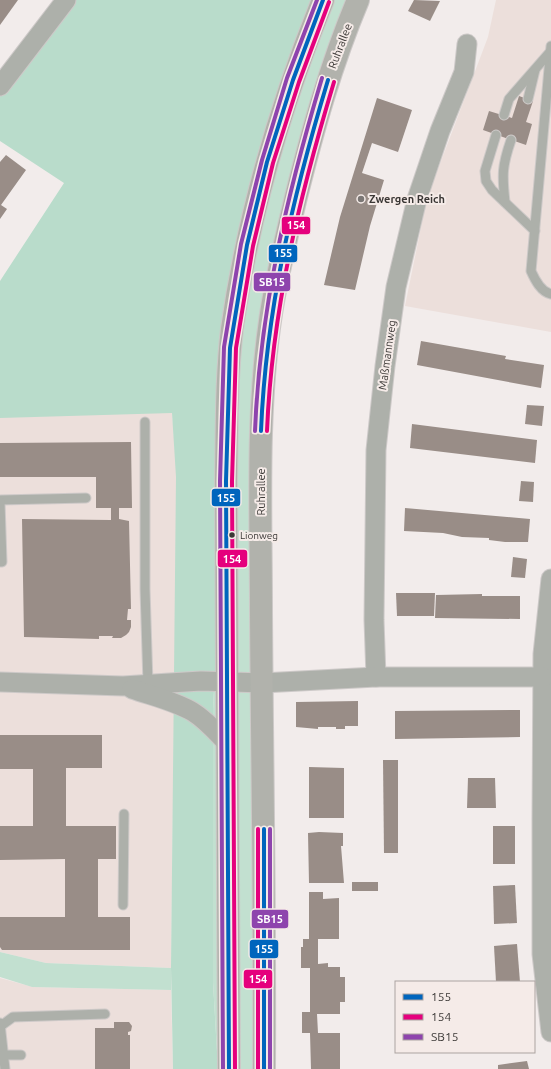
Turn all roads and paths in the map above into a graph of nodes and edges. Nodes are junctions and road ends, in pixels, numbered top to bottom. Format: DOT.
graph roads {
  1 [pos="66,0"];
  2 [pos="323,0"];
  3 [pos="358,0"];
  4 [pos="467,44"];
  5 [pos="551,49"];
  6 [pos="536,68"];
  7 [pos="0,86"];
  8 [pos="528,99"];
  9 [pos="504,115"];
  10 [pos="496,135"];
  11 [pos="511,140"];
  12 [pos="505,202"];
  13 [pos="535,231"];
  14 [pos="551,294"];
  15 [pos="145,422"];
  16 [pos="86,498"];
  17 [pos="0,501"];
  18 [pos="0,562"];
  19 [pos="551,579"];
  20 [pos="543,676"];
  21 [pos="376,677"];
  22 [pos="227,681"];
  23 [pos="0,682"];
  24 [pos="262,682"];
  25 [pos="148,684"];
  26 [pos="123,686"];
  27 [pos="228,744"];
  28 [pos="124,814"];
  29 [pos="123,905"];
  30 [pos="105,1014"];
  31 [pos="1,1024"];
  32 [pos="551,1032"];
  33 [pos="4,1055"];
  34 [pos="20,1055"];
  35 [pos="6,1069"];
  36 [pos="229,1069"];
  37 [pos="264,1069"];
  1 -- 7 [label="street"];
  2 -- 22 [label="main road"];
  3 -- 24 [label="main road, Ruhrallee"];
  4 -- 21 [label="street, Maßmannweg"];
  5 -- 6 [label="lane"];
  5 -- 13 [label="lane"];
  6 -- 8 [label="lane"];
  6 -- 9 [label="lane"];
  10 -- 12 [label="lane"];
  11 -- 12 [label="lane"];
  12 -- 13 [label="lane"];
  13 -- 14 [label="lane"];
  15 -- 25 [label="lane"];
  16 -- 17 [label="lane"];
  17 -- 18 [label="lane"];
  19 -- 20 [label="street"];
  20 -- 21 [label="street"];
  20 -- 32 [label="street"];
  21 -- 24 [label="street"];
  22 -- 24 [label="street"];
  22 -- 25 [label="street"];
  22 -- 27 [label="main road"];
  23 -- 26 [label="street"];
  24 -- 37 [label="main road, Ruhrallee"];
  25 -- 26 [label="street"];
  26 -- 27 [label="street"];
  27 -- 36 [label="main road"];
  28 -- 29 [label="lane"];
  30 -- 31 [label="lane"];
  31 -- 33 [label="lane"];
  33 -- 34 [label="lane"];
  33 -- 35 [label="lane"];
}
